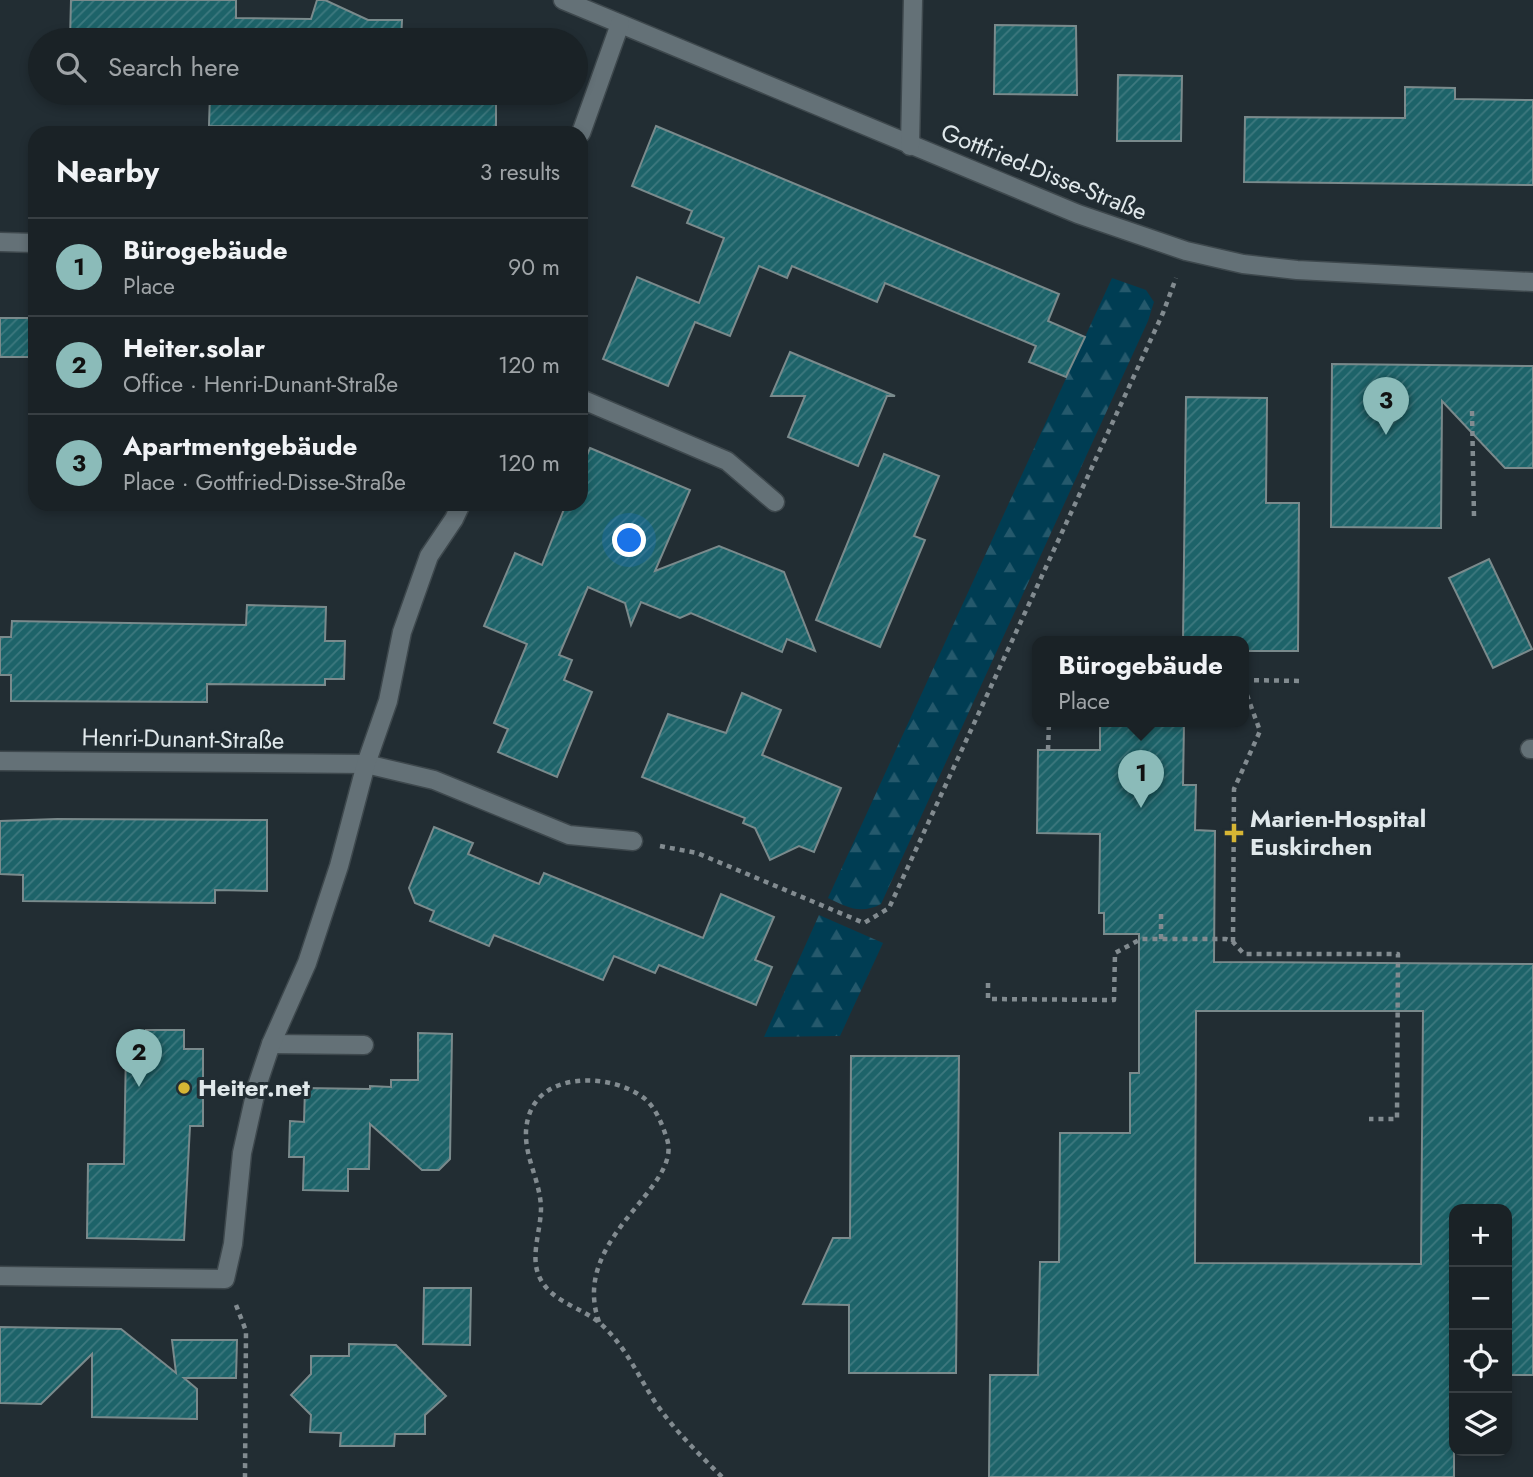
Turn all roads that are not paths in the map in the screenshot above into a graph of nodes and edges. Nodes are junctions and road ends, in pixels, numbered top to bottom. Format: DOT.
graph roads {
  1 [pos="563,0"];
  2 [pos="913,0"];
  3 [pos="620,24"];
  4 [pos="584,126"];
  5 [pos="910,146"];
  6 [pos="0,242"];
  7 [pos="28,243"];
  8 [pos="1533,282"];
  9 [pos="588,402"];
  10 [pos="775,502"];
  11 [pos="458,511"];
  12 [pos="0,761"];
  13 [pos="366,764"];
  14 [pos="634,841"];
  15 [pos="271,1044"];
  16 [pos="364,1045"];
  17 [pos="0,1276"];
  1 -- 3 [label="street, Gottfried-Disse-Straße"];
  2 -- 5 [label="street"];
  3 -- 4 [label="street"];
  3 -- 5 [label="street, Gottfried-Disse-Straße"];
  5 -- 8 [label="street, Gottfried-Disse-Straße"];
  6 -- 7 [label="street"];
  9 -- 10 [label="street"];
  11 -- 13 [label="street"];
  12 -- 13 [label="street, Henri-Dunant-Straße"];
  13 -- 14 [label="street, Henri-Dunant-Straße"];
  13 -- 15 [label="street"];
  15 -- 16 [label="street"];
  15 -- 17 [label="street"];
}
